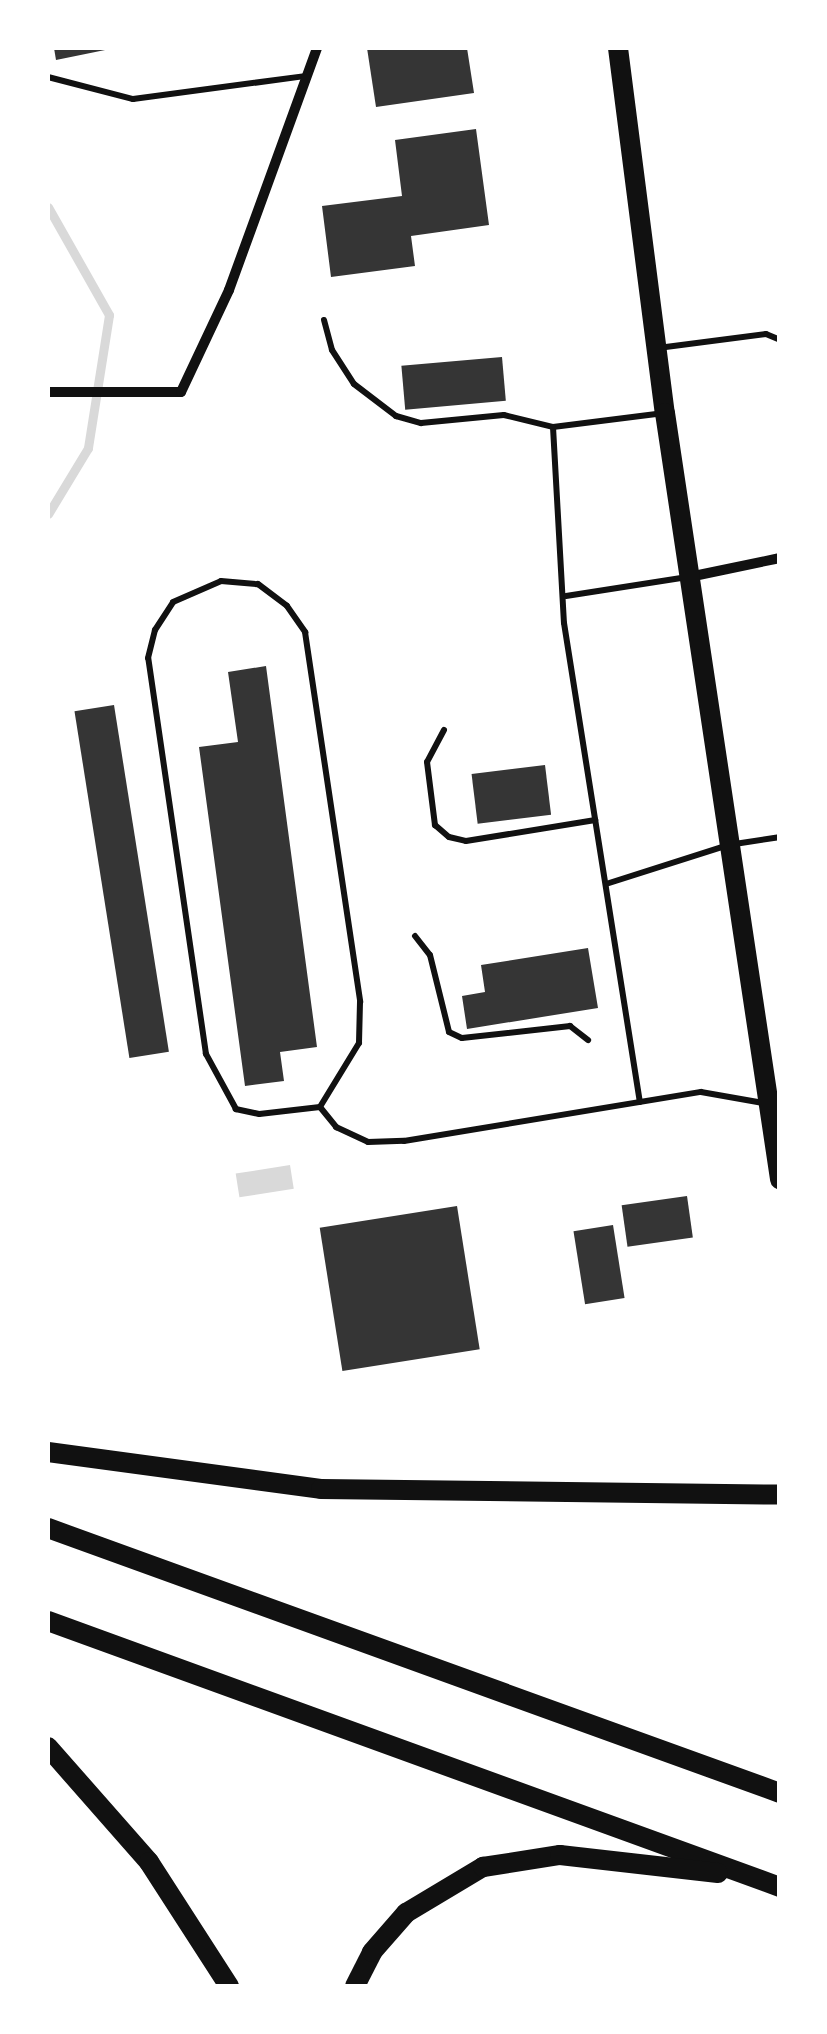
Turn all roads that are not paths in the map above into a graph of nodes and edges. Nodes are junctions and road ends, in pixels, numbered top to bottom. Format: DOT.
graph roads {
  1 [pos="318,48"];
  2 [pos="618,48"];
  3 [pos="307,76"];
  4 [pos="48,77"];
  5 [pos="324,320"];
  6 [pos="780,340"];
  7 [pos="657,349"];
  8 [pos="48,392"];
  9 [pos="665,413"];
  10 [pos="553,427"];
  11 [pos="780,558"];
  12 [pos="689,577"];
  13 [pos="566,596"];
  14 [pos="444,730"];
  15 [pos="596,820"];
  16 [pos="780,837"];
  17 [pos="728,844"];
  18 [pos="606,884"];
  19 [pos="416,936"];
  20 [pos="588,1040"];
  21 [pos="640,1102"];
  22 [pos="320,1107"];
  23 [pos="773,1107"];
  24 [pos="780,1180"];
  25 [pos="48,1452"];
  26 [pos="780,1496"];
  27 [pos="48,1528"];
  28 [pos="48,1621"];
  29 [pos="48,1747"];
  30 [pos="780,1793"];
  31 [pos="750,1876"];
  32 [pos="780,1886"];
  33 [pos="229,1986"];
  34 [pos="355,1986"];
  1 -- 3 [label="street"];
  2 -- 7 [label="main road"];
  3 -- 4 [label="lane"];
  3 -- 8 [label="street"];
  5 -- 10 [label="lane"];
  6 -- 7 [label="lane"];
  7 -- 9 [label="main road"];
  9 -- 10 [label="lane"];
  9 -- 12 [label="main road"];
  10 -- 13 [label="lane"];
  11 -- 12 [label="street"];
  12 -- 13 [label="lane"];
  12 -- 17 [label="main road"];
  13 -- 15 [label="lane"];
  14 -- 15 [label="lane"];
  15 -- 18 [label="lane"];
  16 -- 17 [label="lane"];
  17 -- 18 [label="lane"];
  17 -- 23 [label="main road"];
  18 -- 21 [label="lane"];
  19 -- 20 [label="lane"];
  21 -- 22 [label="lane"];
  21 -- 23 [label="lane"];
  22 -- 22 [label="lane"];
  23 -- 24 [label="main road"];
  25 -- 26 [label="main road"];
  27 -- 30 [label="main road"];
  28 -- 31 [label="main road"];
  29 -- 33 [label="main road"];
  31 -- 32 [label="main road"];
  31 -- 34 [label="main road"];
}
